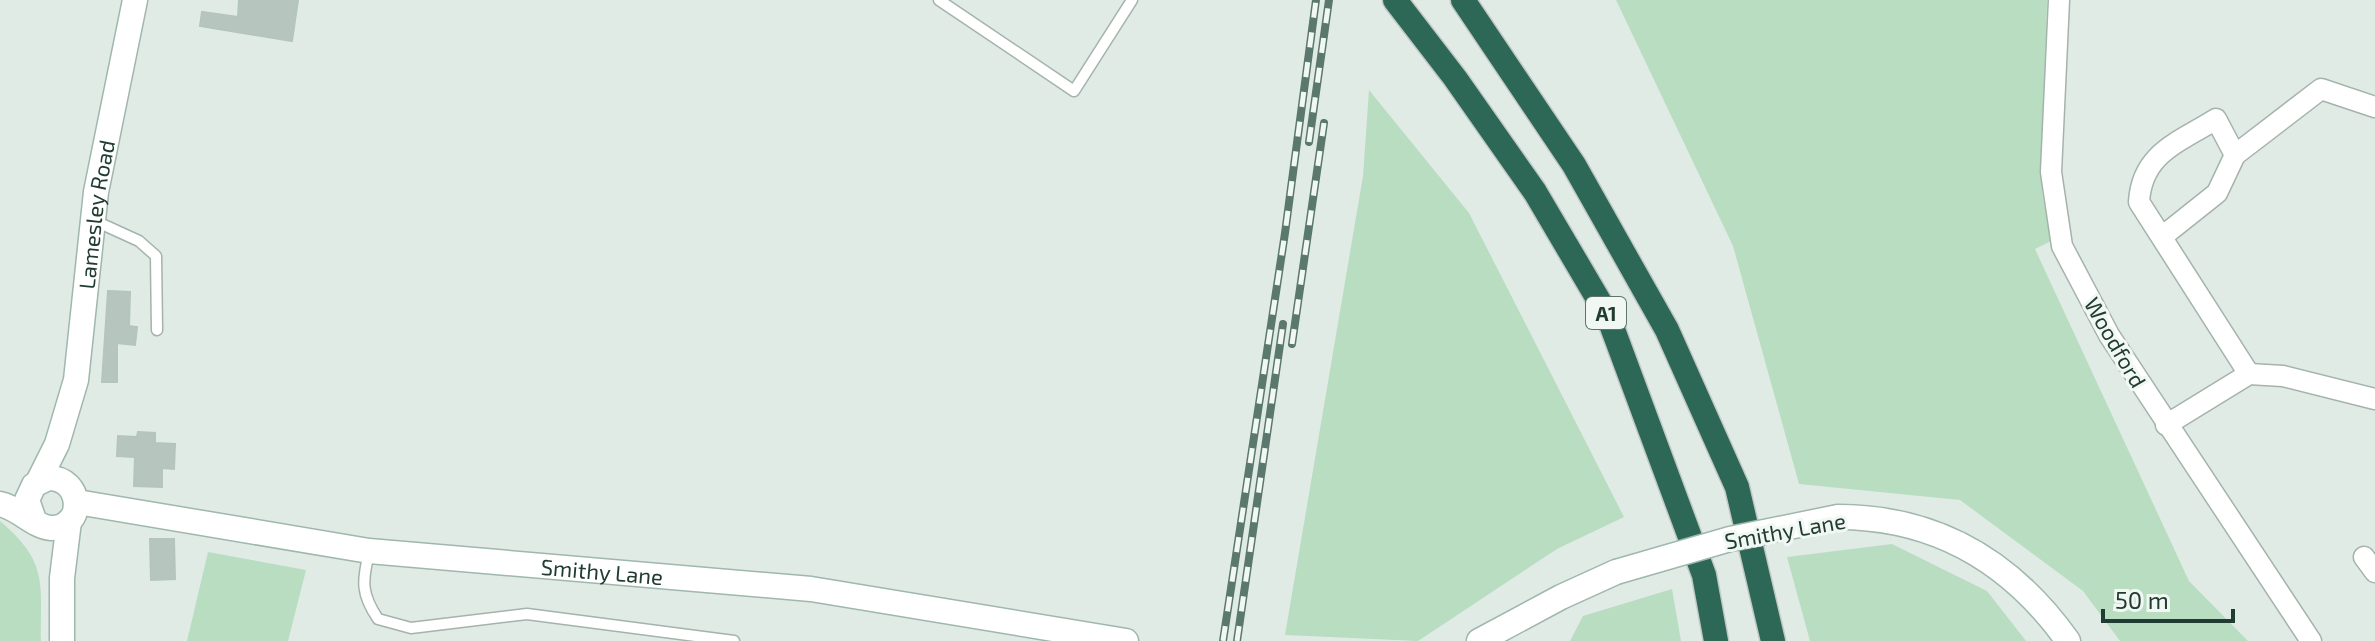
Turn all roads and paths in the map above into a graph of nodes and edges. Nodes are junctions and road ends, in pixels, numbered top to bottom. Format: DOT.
graph roads {
  1 [pos="135,0"];
  2 [pos="939,0"];
  3 [pos="1132,0"];
  4 [pos="1395,0"];
  5 [pos="2059,0"];
  6 [pos="1465,3"];
  7 [pos="2375,107"];
  8 [pos="2235,155"];
  9 [pos="92,219"];
  10 [pos="2163,236"];
  11 [pos="157,330"];
  12 [pos="2249,374"];
  13 [pos="2375,399"];
  14 [pos="2166,425"];
  15 [pos="62,429"];
  16 [pos="64,480"];
  17 [pos="34,486"];
  18 [pos="0,502"];
  19 [pos="73,512"];
  20 [pos="37,522"];
  21 [pos="369,551"];
  22 [pos="62,578"];
  23 [pos="62,641"];
  24 [pos="734,641"];
  25 [pos="1126,641"];
  26 [pos="1479,641"];
  27 [pos="1716,641"];
  28 [pos="1773,641"];
  29 [pos="2068,641"];
  30 [pos="2311,641"];
  1 -- 9 [label="street, Lamesley Road"];
  2 -- 3 [label="lane"];
  4 -- 27 [label="highway, A1"];
  5 -- 14 [label="street, Woodford"];
  6 -- 28 [label="highway, A1"];
  7 -- 8 [label="street"];
  8 -- 10 [label="street"];
  8 -- 10 [label="street"];
  9 -- 11 [label="lane"];
  9 -- 15 [label="street, Lamesley Road"];
  10 -- 12 [label="street"];
  12 -- 13 [label="street"];
  12 -- 14 [label="street"];
  14 -- 30 [label="street, Woodford"];
  15 -- 16 [label="street, Lamesley Road"];
  15 -- 17 [label="street, Lamesley Road"];
  16 -- 17 [label="street"];
  16 -- 19 [label="street"];
  17 -- 18 [label="street"];
  17 -- 20 [label="street"];
  18 -- 20 [label="street"];
  19 -- 20 [label="street"];
  19 -- 21 [label="street, Smithy Lane"];
  19 -- 22 [label="street"];
  20 -- 22 [label="street"];
  21 -- 24 [label="lane"];
  21 -- 25 [label="street, Smithy Lane"];
  22 -- 23 [label="street"];
  26 -- 29 [label="street, Smithy Lane, bridge"];
}
